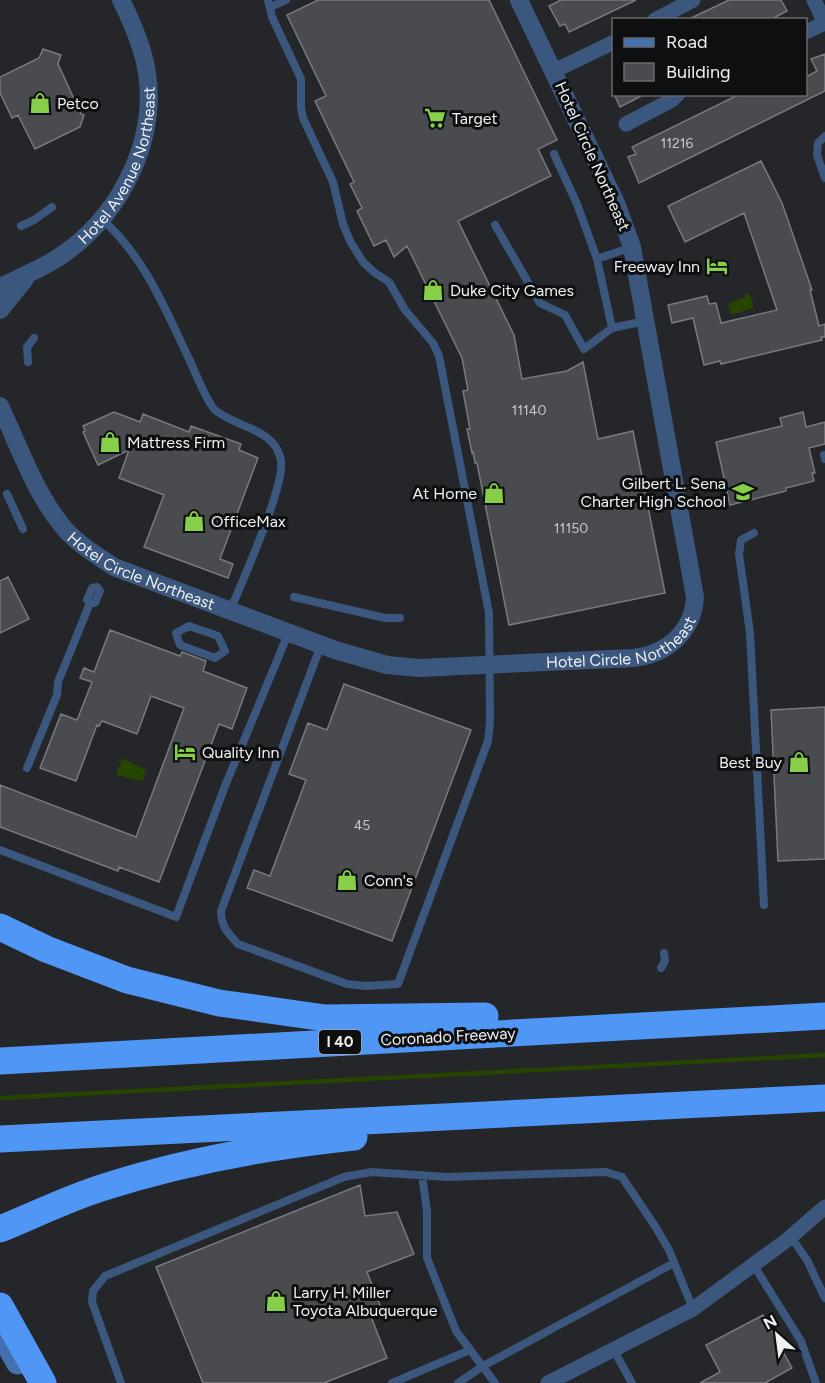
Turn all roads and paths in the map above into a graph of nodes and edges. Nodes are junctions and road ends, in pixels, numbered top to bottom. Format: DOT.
graph roads {
  1 [pos="121,0"];
  2 [pos="286,0"];
  3 [pos="519,0"];
  4 [pos="693,0"];
  5 [pos="814,0"];
  6 [pos="269,3"];
  7 [pos="659,18"];
  8 [pos="825,23"];
  9 [pos="807,32"];
  10 [pos="612,43"];
  11 [pos="554,71"];
  12 [pos="676,96"];
  13 [pos="626,124"];
  14 [pos="825,136"];
  15 [pos="554,153"];
  16 [pos="825,178"];
  17 [pos="52,207"];
  18 [pos="101,218"];
  19 [pos="495,225"];
  20 [pos="21,226"];
  21 [pos="632,247"];
  22 [pos="597,259"];
  23 [pos="33,271"];
  24 [pos="0,287"];
  25 [pos="0,310"];
  26 [pos="646,320"];
  27 [pos="612,328"];
  28 [pos="34,338"];
  29 [pos="28,362"];
  30 [pos="0,406"];
  31 [pos="7,494"];
  32 [pos="23,529"];
  33 [pos="754,533"];
  34 [pos="294,597"];
  35 [pos="90,603"];
  36 [pos="230,611"];
  37 [pos="400,618"];
  38 [pos="176,633"];
  39 [pos="289,633"];
  40 [pos="321,645"];
  41 [pos="489,665"];
  42 [pos="27,768"];
  43 [pos="0,850"];
  44 [pos="764,905"];
  45 [pos="0,927"];
  46 [pos="664,953"];
  47 [pos="661,968"];
  48 [pos="825,1016"];
  49 [pos="680,1023"];
  50 [pos="0,1061"];
  51 [pos="825,1098"];
  52 [pos="675,1105"];
  53 [pos="0,1139"];
  54 [pos="422,1175"];
  55 [pos="825,1207"];
  56 [pos="1,1229"];
  57 [pos="791,1237"];
  58 [pos="674,1263"];
  59 [pos="753,1264"];
  60 [pos="825,1298"];
  61 [pos="0,1306"];
  62 [pos="693,1309"];
  63 [pos="0,1334"];
  64 [pos="613,1349"];
  65 [pos="470,1350"];
  66 [pos="483,1366"];
  67 [pos="28,1383"];
  68 [pos="43,1383"];
  69 [pos="121,1383"];
  70 [pos="392,1383"];
  71 [pos="458,1383"];
  72 [pos="495,1383"];
  73 [pos="548,1383"];
  74 [pos="632,1383"];
  75 [pos="816,1383"];
  1 -- 18 [label="street, Hotel Avenue Northeast"];
  2 -- 6 [label="lane"];
  3 -- 11 [label="street, Hotel Circle Northeast"];
  4 -- 7 [label="street"];
  5 -- 8 [label="street"];
  6 -- 41 [label="lane"];
  8 -- 9 [label="street"];
  10 -- 11 [label="street"];
  11 -- 21 [label="street, Hotel Circle Northeast"];
  12 -- 13 [label="street"];
  14 -- 16 [label="lane"];
  15 -- 22 [label="lane"];
  17 -- 20 [label="lane"];
  18 -- 23 [label="street, Hotel Avenue Northeast"];
  18 -- 36 [label="lane"];
  19 -- 27 [label="lane"];
  21 -- 22 [label="lane"];
  21 -- 26 [label="street, Hotel Circle Northeast"];
  22 -- 27 [label="lane"];
  23 -- 24 [label="street, Hotel Avenue Northeast"];
  23 -- 25 [label="street"];
  26 -- 27 [label="lane"];
  26 -- 41 [label="street, Hotel Circle Northeast"];
  28 -- 29 [label="lane"];
  30 -- 36 [label="street, Hotel Circle Northeast"];
  31 -- 32 [label="lane"];
  33 -- 44 [label="lane"];
  34 -- 37 [label="lane"];
  35 -- 42 [label="lane"];
  36 -- 39 [label="street, Hotel Circle Northeast"];
  38 -- 38 [label="lane"];
  39 -- 40 [label="street, Hotel Circle Northeast"];
  39 -- 43 [label="lane"];
  40 -- 41 [label="street, Hotel Circle Northeast"];
  40 -- 41 [label="lane"];
  45 -- 49 [label="highway"];
  46 -- 47 [label="lane"];
  48 -- 49 [label="highway, Coronado Freeway / I 40"];
  49 -- 50 [label="highway, Coronado Freeway / I 40"];
  51 -- 52 [label="highway"];
  52 -- 53 [label="highway"];
  52 -- 56 [label="highway"];
  54 -- 58 [label="lane"];
  54 -- 65 [label="lane"];
  54 -- 69 [label="lane"];
  55 -- 57 [label="street"];
  57 -- 59 [label="street"];
  57 -- 60 [label="lane"];
  58 -- 62 [label="lane"];
  58 -- 66 [label="lane"];
  59 -- 62 [label="street"];
  59 -- 75 [label="lane"];
  61 -- 68 [label="highway"];
  62 -- 64 [label="street"];
  63 -- 67 [label="main road"];
  64 -- 73 [label="street"];
  64 -- 74 [label="lane"];
  65 -- 66 [label="lane"];
  65 -- 70 [label="lane"];
  66 -- 71 [label="lane"];
  66 -- 72 [label="lane"];
}
